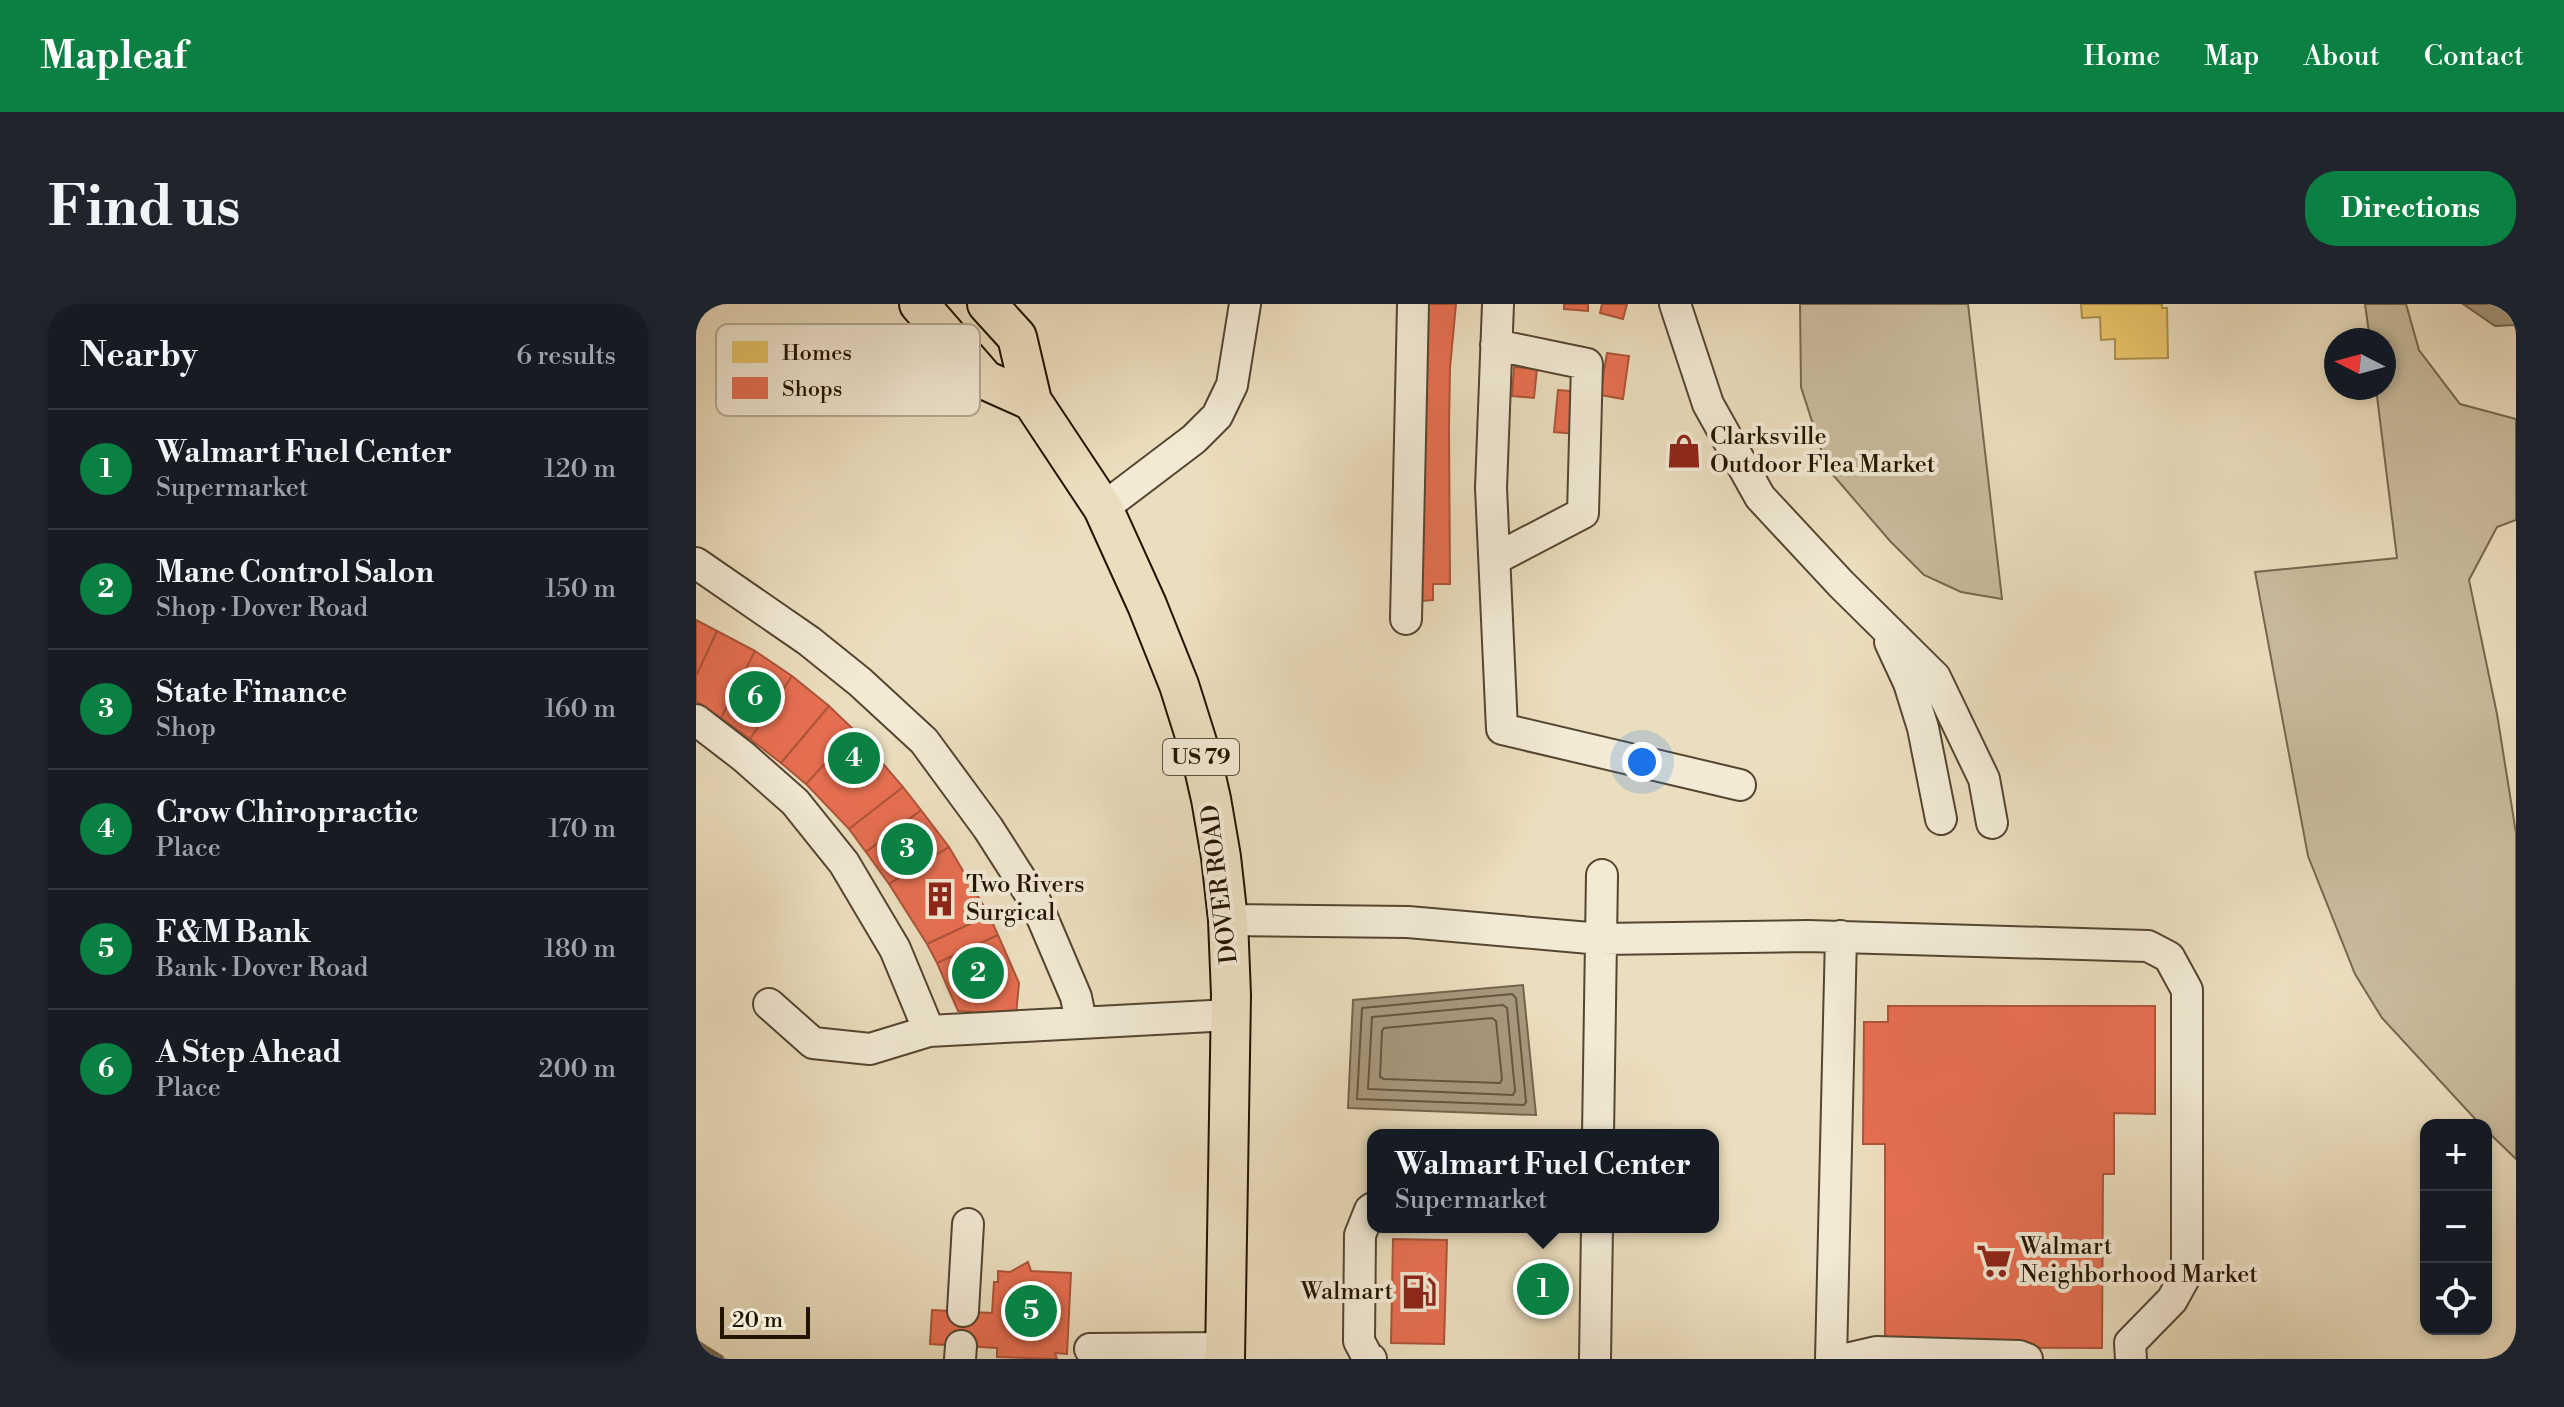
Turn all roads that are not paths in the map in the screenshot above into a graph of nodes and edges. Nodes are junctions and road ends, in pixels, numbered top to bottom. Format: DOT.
graph roads {
  1 [pos="919,304"];
  2 [pos="987,304"];
  3 [pos="1245,304"];
  4 [pos="1413,304"];
  5 [pos="1498,304"];
  6 [pos="1675,304"];
  7 [pos="936,324"];
  8 [pos="1496,345"];
  9 [pos="980,374"];
  10 [pos="1032,401"];
  11 [pos="1103,508"];
  12 [pos="1495,559"];
  13 [pos="696,563"];
  14 [pos="1406,619"];
  15 [pos="1883,626"];
  16 [pos="696,720"];
  17 [pos="1740,785"];
  18 [pos="1941,819"];
  19 [pos="1992,823"];
  20 [pos="1602,875"];
  21 [pos="1228,920"];
  22 [pos="1841,936"];
  23 [pos="1601,939"];
  24 [pos="769,1004"];
  25 [pos="1230,1015"];
  26 [pos="1081,1021"];
  27 [pos="929,1031"];
  28 [pos="1598,1129"];
  29 [pos="1367,1218"];
  30 [pos="968,1224"];
  31 [pos="1597,1233"];
  32 [pos="963,1311"];
  33 [pos="1090,1349"];
  34 [pos="1225,1354"];
  35 [pos="1371,1359"];
  36 [pos="1595,1359"];
  37 [pos="1831,1359"];
  38 [pos="1846,1359"];
  39 [pos="2027,1359"];
  40 [pos="2131,1359"];
  1 -- 7 [label="main road"];
  2 -- 10 [label="main road, DOVER ROAD"];
  3 -- 11 [label="street"];
  4 -- 14 [label="street"];
  5 -- 8 [label="street"];
  6 -- 15 [label="street"];
  8 -- 12 [label="street"];
  8 -- 12 [label="street"];
  9 -- 10 [label="main road"];
  10 -- 11 [label="main road, DOVER ROAD / US 79"];
  11 -- 21 [label="main road, DOVER ROAD / US 79"];
  12 -- 17 [label="street"];
  13 -- 26 [label="street"];
  15 -- 18 [label="street"];
  15 -- 19 [label="street"];
  16 -- 27 [label="street"];
  20 -- 23 [label="street"];
  21 -- 23 [label="street"];
  21 -- 25 [label="main road, DOVER ROAD / US 79"];
  22 -- 23 [label="street"];
  22 -- 37 [label="street"];
  22 -- 40 [label="street"];
  23 -- 28 [label="street"];
  24 -- 27 [label="street"];
  25 -- 26 [label="street"];
  25 -- 34 [label="main road, DOVER ROAD / US 79"];
  26 -- 27 [label="street"];
  29 -- 35 [label="street"];
  30 -- 32 [label="street"];
  31 -- 36 [label="street"];
  33 -- 34 [label="street"];
  38 -- 39 [label="street"];
}
